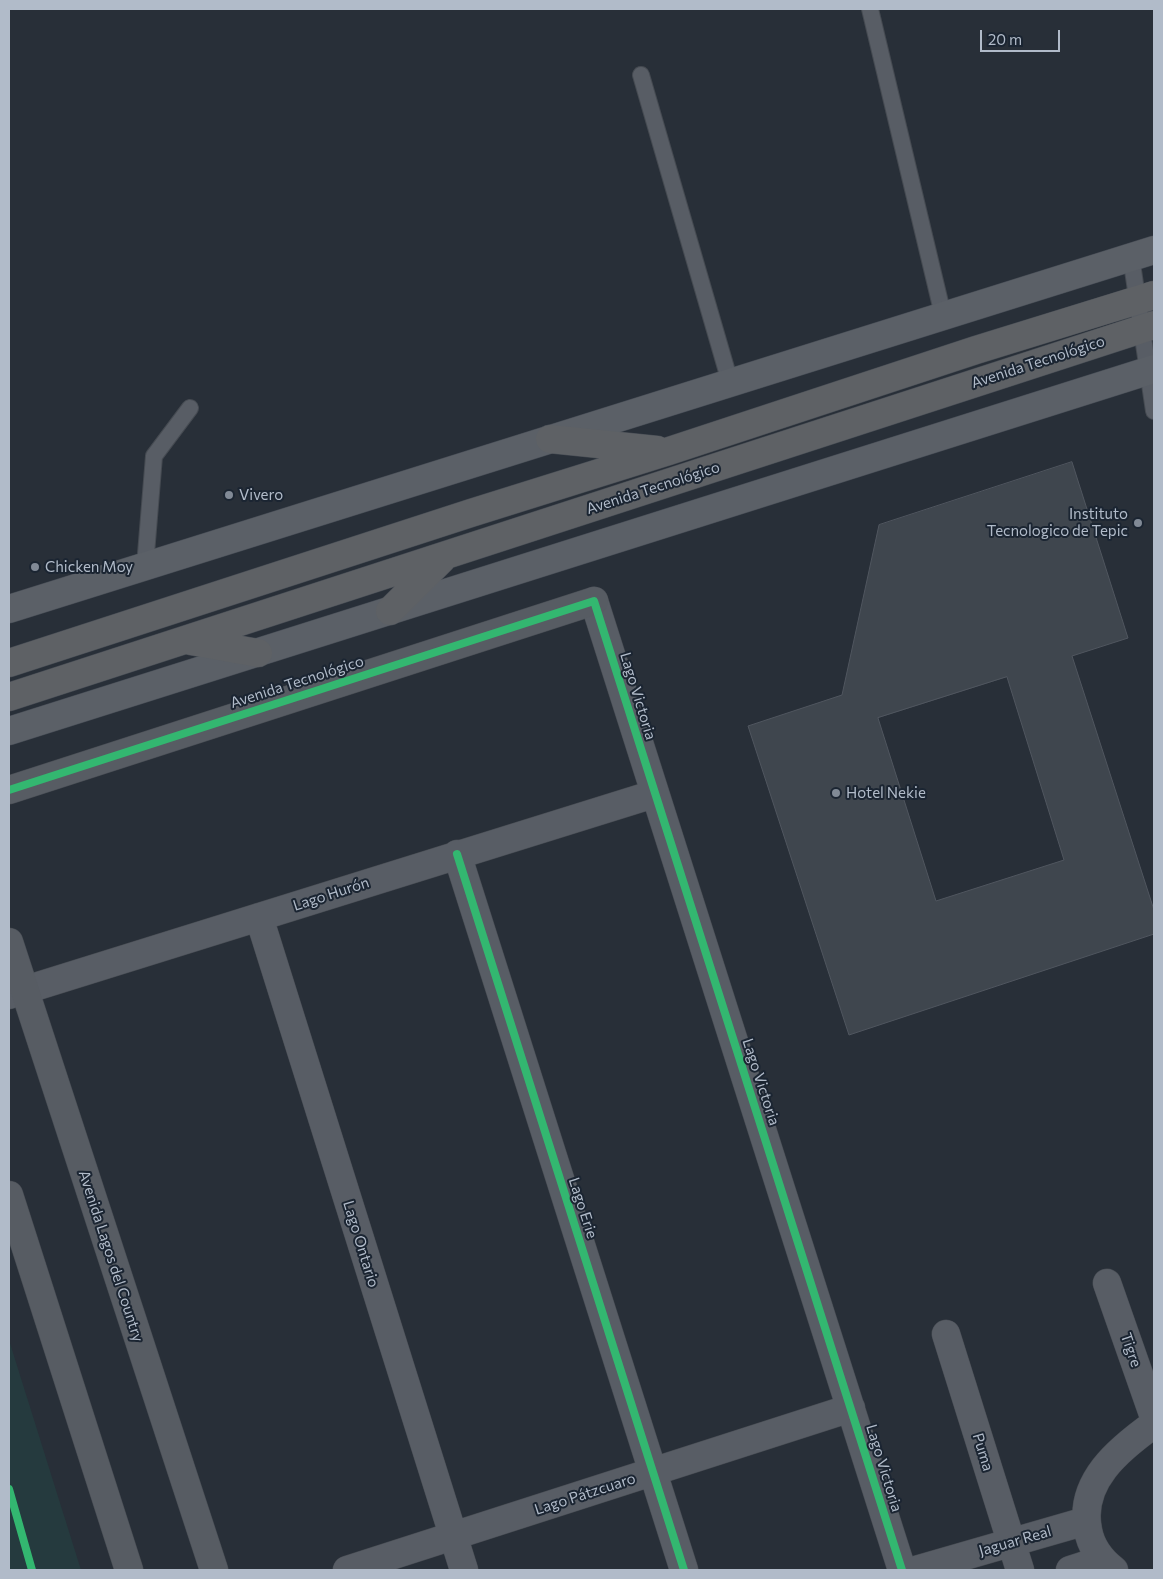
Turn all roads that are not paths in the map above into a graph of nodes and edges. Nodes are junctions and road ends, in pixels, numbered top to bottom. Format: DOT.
graph roads {
  1 [pos="870,9"];
  2 [pos="641,75"];
  3 [pos="1142,253"];
  4 [pos="1147,298"];
  5 [pos="943,316"];
  6 [pos="1148,327"];
  7 [pos="1152,370"];
  8 [pos="730,382"];
  9 [pos="190,408"];
  10 [pos="1154,411"];
  11 [pos="550,438"];
  12 [pos="669,451"];
  13 [pos="446,555"];
  14 [pos="145,566"];
  15 [pos="594,601"];
  16 [pos="9,609"];
  17 [pos="390,611"];
  18 [pos="188,640"];
  19 [pos="258,653"];
  20 [pos="9,663"];
  21 [pos="9,697"];
  22 [pos="9,731"];
  23 [pos="9,790"];
  24 [pos="654,794"];
  25 [pos="457,854"];
  26 [pos="259,917"];
  27 [pos="9,942"];
  28 [pos="17,993"];
  29 [pos="9,1195"];
  30 [pos="1107,1283"];
  31 [pos="946,1334"];
  32 [pos="851,1408"];
  33 [pos="1154,1417"];
  34 [pos="1154,1424"];
  35 [pos="653,1472"];
  36 [pos="1086,1521"];
  37 [pos="453,1536"];
  38 [pos="1012,1542"];
  39 [pos="1108,1565"];
  40 [pos="129,1570"];
  41 [pos="214,1570"];
  42 [pos="347,1570"];
  43 [pos="464,1570"];
  44 [pos="684,1570"];
  45 [pos="902,1570"];
  46 [pos="916,1570"];
  47 [pos="1020,1570"];
  48 [pos="1070,1570"];
  1 -- 5 [label="lane"];
  2 -- 8 [label="lane"];
  3 -- 4 [label="lane"];
  3 -- 5 [label="main road"];
  4 -- 6 [label="lane"];
  4 -- 12 [label="highway, Avenida Tecnológico"];
  5 -- 8 [label="main road"];
  6 -- 7 [label="lane"];
  6 -- 13 [label="highway, Avenida Tecnológico"];
  7 -- 10 [label="lane"];
  7 -- 17 [label="main road"];
  8 -- 11 [label="main road"];
  9 -- 14 [label="lane"];
  11 -- 12 [label="highway"];
  11 -- 14 [label="main road"];
  12 -- 20 [label="highway, Avenida Tecnológico"];
  13 -- 17 [label="highway"];
  13 -- 18 [label="highway, Avenida Tecnológico"];
  14 -- 16 [label="main road"];
  15 -- 23 [label="street, Avenida Tecnológico"];
  15 -- 24 [label="street, Lago Victoria"];
  17 -- 19 [label="main road"];
  18 -- 19 [label="highway"];
  18 -- 21 [label="highway, Avenida Tecnológico"];
  19 -- 22 [label="main road"];
  24 -- 25 [label="street, Lago Hurón"];
  24 -- 32 [label="street, Lago Victoria"];
  25 -- 26 [label="street, Lago Hurón"];
  25 -- 35 [label="street, Lago Erie"];
  26 -- 28 [label="street, Lago Hurón"];
  26 -- 37 [label="street, Lago Ontario"];
  27 -- 28 [label="street, Avenida Lagos del Country"];
  28 -- 41 [label="street, Avenida Lagos del Country"];
  29 -- 40 [label="street"];
  30 -- 33 [label="street, Tigre"];
  31 -- 38 [label="street, Puma"];
  32 -- 35 [label="street, Lago Pátzcuaro"];
  32 -- 45 [label="street, Lago Victoria"];
  34 -- 36 [label="street"];
  35 -- 37 [label="street, Lago Pátzcuaro"];
  35 -- 44 [label="street, Lago Erie"];
  36 -- 38 [label="street, Jaguar Real"];
  36 -- 39 [label="street"];
  37 -- 42 [label="street, Lago Pátzcuaro"];
  37 -- 43 [label="street, Lago Ontario"];
  38 -- 46 [label="street, Jaguar Real"];
  38 -- 47 [label="street, Puma"];
  39 -- 48 [label="street"];
}
